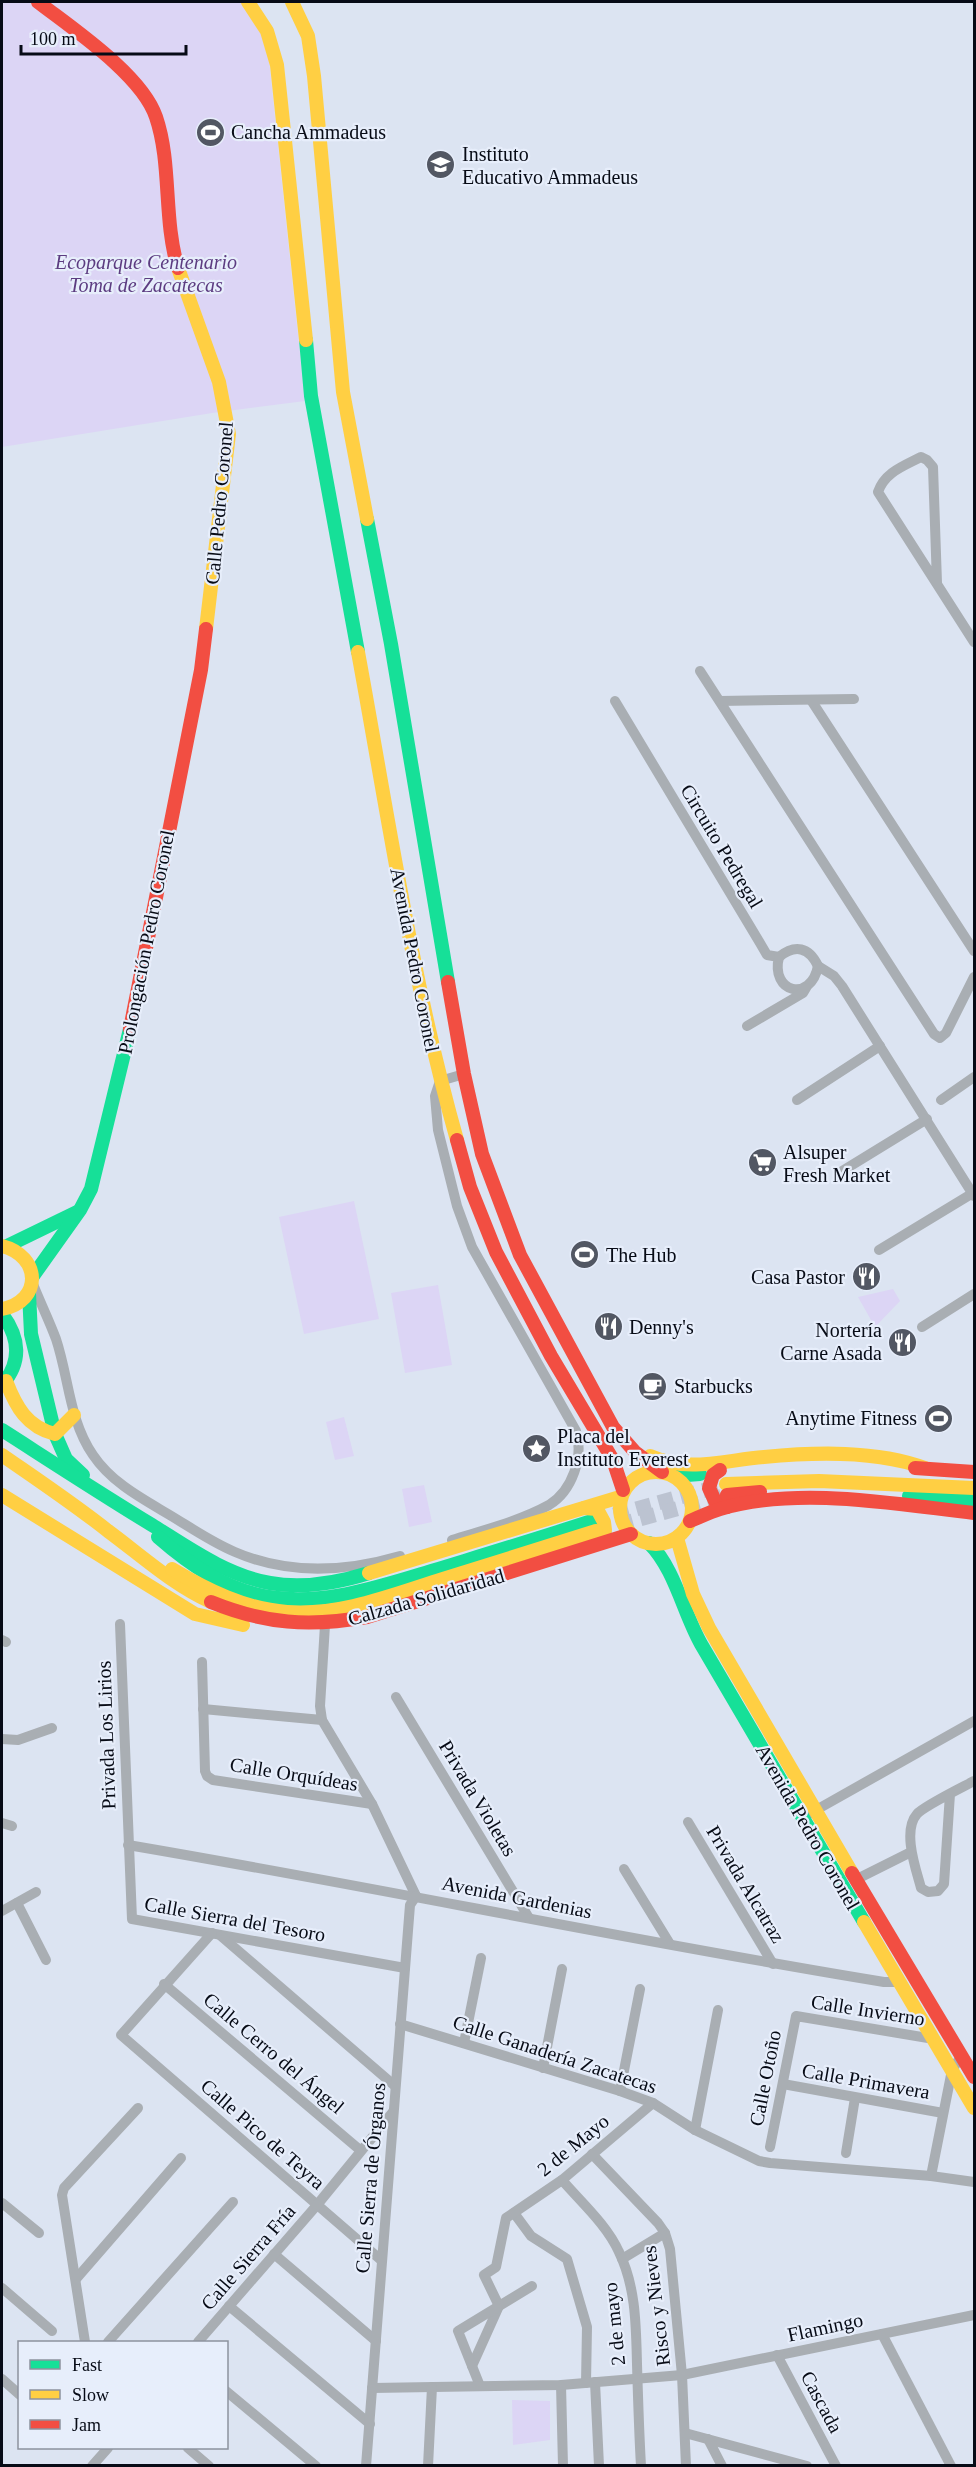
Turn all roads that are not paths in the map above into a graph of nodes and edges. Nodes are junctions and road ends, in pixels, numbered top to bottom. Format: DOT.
graph roads {
  1 [pos="38,2"];
  2 [pos="248,2"];
  3 [pos="292,2"];
  4 [pos="936,583"];
  5 [pos="975,642"];
  6 [pos="201,670"];
  7 [pos="700,671"];
  8 [pos="854,699"];
  9 [pos="811,700"];
  10 [pos="615,701"];
  11 [pos="720,701"];
  12 [pos="975,951"];
  13 [pos="779,957"];
  14 [pos="818,966"];
  15 [pos="975,977"];
  16 [pos="806,988"];
  17 [pos="747,1026"];
  18 [pos="880,1046"];
  19 [pos="465,1074"];
  20 [pos="975,1077"];
  21 [pos="440,1081"];
  22 [pos="796,1100"];
  23 [pos="941,1100"];
  24 [pos="927,1119"];
  25 [pos="839,1173"];
  26 [pos="974,1194"];
  27 [pos="80,1210"];
  28 [pos="4,1246"];
  29 [pos="879,1250"];
  30 [pos="507,1275"];
  31 [pos="32,1284"];
  32 [pos="975,1294"];
  33 [pos="2,1309"];
  34 [pos="550,1312"];
  35 [pos="2,1314"];
  36 [pos="922,1327"];
  37 [pos="564,1339"];
  38 [pos="4,1383"];
  39 [pos="74,1415"];
  40 [pos="2,1430"];
  41 [pos="55,1434"];
  42 [pos="2,1455"];
  43 [pos="925,1468"];
  44 [pos="720,1470"];
  45 [pos="975,1472"];
  46 [pos="668,1474"];
  47 [pos="975,1488"];
  48 [pos="622,1493"];
  49 [pos="2,1495"];
  50 [pos="727,1495"];
  51 [pos="109,1500"];
  52 [pos="975,1501"];
  53 [pos="575,1509"];
  54 [pos="128,1511"];
  55 [pos="975,1512"];
  56 [pos="690,1521"];
  57 [pos="110,1532"];
  58 [pos="631,1534"];
  59 [pos="677,1538"];
  60 [pos="650,1543"];
  61 [pos="590,1547"];
  62 [pos="120,1624"];
  63 [pos="288,1624"];
  64 [pos="325,1625"];
  65 [pos="202,1662"];
  66 [pos="396,1697"];
  67 [pos="202,1709"];
  68 [pos="322,1720"];
  69 [pos="975,1721"];
  70 [pos="52,1728"];
  71 [pos="2,1739"];
  72 [pos="975,1781"];
  73 [pos="950,1794"];
  74 [pos="372,1804"];
  75 [pos="809,1813"];
  76 [pos="688,1822"];
  77 [pos="128,1845"];
  78 [pos="911,1852"];
  79 [pos="624,1869"];
  80 [pos="857,1879"];
  81 [pos="36,1892"];
  82 [pos="416,1896"];
  83 [pos="17,1903"];
  84 [pos="2,1911"];
  85 [pos="530,1918"];
  86 [pos="216,1934"];
  87 [pos="670,1944"];
  88 [pos="481,1959"];
  89 [pos="46,1960"];
  90 [pos="773,1964"];
  91 [pos="405,1968"];
  92 [pos="562,1969"];
  93 [pos="899,1982"];
  94 [pos="164,1984"];
  95 [pos="640,1989"];
  96 [pos="718,2010"];
  97 [pos="796,2016"];
  98 [pos="400,2024"];
  99 [pos="934,2039"];
  100 [pos="464,2043"];
  101 [pos="962,2055"];
  102 [pos="543,2068"];
  103 [pos="952,2070"];
  104 [pos="975,2077"];
  105 [pos="783,2084"];
  106 [pos="395,2086"];
  107 [pos="620,2091"];
  108 [pos="855,2098"];
  109 [pos="653,2103"];
  110 [pos="138,2108"];
  111 [pos="975,2108"];
  112 [pos="393,2112"];
  113 [pos="943,2113"];
  114 [pos="695,2130"];
  115 [pos="770,2148"];
  116 [pos="360,2150"];
  117 [pos="846,2153"];
  118 [pos="592,2154"];
  119 [pos="181,2158"];
  120 [pos="931,2176"];
  121 [pos="562,2180"];
  122 [pos="975,2182"];
  123 [pos="233,2202"];
  124 [pos="2,2203"];
  125 [pos="317,2205"];
  126 [pos="514,2213"];
  127 [pos="39,2233"];
  128 [pos="665,2233"];
  129 [pos="274,2254"];
  130 [pos="622,2259"];
  131 [pos="381,2260"];
  132 [pos="76,2279"];
  133 [pos="532,2286"];
  134 [pos="2,2288"];
  135 [pos="229,2306"];
  136 [pos="499,2306"];
  137 [pos="975,2314"];
  138 [pos="52,2331"];
  139 [pos="882,2334"];
  140 [pos="376,2340"];
  141 [pos="85,2341"];
  142 [pos="110,2341"];
  143 [pos="200,2341"];
  144 [pos="777,2355"];
  145 [pos="472,2366"];
  146 [pos="682,2375"];
  147 [pos="637,2378"];
  148 [pos="2,2379"];
  149 [pos="591,2382"];
  150 [pos="561,2385"];
  151 [pos="480,2386"];
  152 [pos="432,2387"];
  153 [pos="372,2388"];
  154 [pos="18,2393"];
  155 [pos="228,2393"];
  156 [pos="370,2424"];
  157 [pos="685,2433"];
  158 [pos="708,2439"];
  159 [pos="94,2449"];
  160 [pos="107,2449"];
  161 [pos="189,2449"];
  162 [pos="96,2464"];
  163 [pos="209,2466"];
  164 [pos="316,2466"];
  165 [pos="366,2466"];
  166 [pos="428,2466"];
  167 [pos="563,2466"];
  168 [pos="599,2466"];
  169 [pos="641,2466"];
  170 [pos="686,2466"];
  171 [pos="722,2466"];
  172 [pos="807,2466"];
  173 [pos="836,2466"];
  174 [pos="951,2466"];
  1 -- 6 [label="main road, Calle Pedro Coronel"];
  2 -- 21 [label="main road, Avenida Pedro Coronel"];
  3 -- 19 [label="main road, Avenida Pedro Coronel"];
  4 -- 4 [label="street"];
  4 -- 5 [label="street"];
  6 -- 27 [label="main road, Prolongación Pedro Coronel"];
  7 -- 11 [label="street"];
  8 -- 9 [label="street"];
  9 -- 11 [label="street"];
  9 -- 12 [label="street"];
  10 -- 13 [label="street, Circuito Pedregal"];
  11 -- 15 [label="street"];
  13 -- 14 [label="street"];
  13 -- 16 [label="street"];
  14 -- 16 [label="street"];
  14 -- 18 [label="street"];
  16 -- 17 [label="street"];
  18 -- 22 [label="street"];
  18 -- 24 [label="street"];
  19 -- 21 [label="street"];
  19 -- 34 [label="main road, Avenida Pedro Coronel"];
  20 -- 23 [label="street"];
  21 -- 30 [label="main road, Avenida Pedro Coronel"];
  21 -- 39 [label="street"];
  24 -- 25 [label="street"];
  24 -- 26 [label="street"];
  26 -- 29 [label="street"];
  27 -- 28 [label="main road"];
  27 -- 31 [label="main road, Prolongación Pedro Coronel"];
  28 -- 31 [label="main road"];
  30 -- 34 [label="main road"];
  30 -- 48 [label="main road, Avenida Pedro Coronel"];
  31 -- 33 [label="main road"];
  31 -- 39 [label="street"];
  31 -- 41 [label="main road"];
  32 -- 36 [label="street"];
  34 -- 37 [label="main road, Avenida Pedro Coronel"];
  35 -- 38 [label="main road"];
  37 -- 43 [label="main road"];
  37 -- 46 [label="main road, Avenida Pedro Coronel"];
  38 -- 41 [label="main road"];
  39 -- 41 [label="main road"];
  40 -- 51 [label="main road"];
  41 -- 51 [label="main road"];
  42 -- 57 [label="main road"];
  43 -- 44 [label="main road"];
  43 -- 45 [label="main road"];
  44 -- 46 [label="main road"];
  44 -- 50 [label="main road"];
  46 -- 48 [label="main road"];
  46 -- 56 [label="main road"];
  47 -- 50 [label="main road"];
  48 -- 53 [label="main road, Calzada Solidaridad"];
  48 -- 58 [label="main road"];
  49 -- 63 [label="main road"];
  50 -- 52 [label="main road"];
  50 -- 55 [label="main road"];
  50 -- 56 [label="main road"];
  51 -- 54 [label="main road"];
  53 -- 54 [label="main road, Calzada Solidaridad"];
  53 -- 61 [label="main road"];
  54 -- 57 [label="main road, Calzada Solidaridad"];
  56 -- 59 [label="main road"];
  57 -- 63 [label="main road, Calzada Solidaridad"];
  58 -- 60 [label="main road"];
  58 -- 61 [label="main road, Calzada Solidaridad"];
  59 -- 60 [label="main road"];
  59 -- 75 [label="main road, Avenida Pedro Coronel"];
  60 -- 75 [label="main road, Avenida Pedro Coronel"];
  61 -- 64 [label="main road, Calzada Solidaridad"];
  62 -- 77 [label="street, Privada Los Lirios"];
  63 -- 64 [label="main road, Calzada Solidaridad"];
  64 -- 68 [label="street, Calle Orquídeas"];
  65 -- 67 [label="street, Calle Orquídeas"];
  66 -- 85 [label="street, Privada Violetas"];
  67 -- 68 [label="street"];
  67 -- 74 [label="street, Calle Orquídeas"];
  68 -- 74 [label="street, Calle Orquídeas"];
  69 -- 75 [label="street"];
  70 -- 71 [label="street"];
  72 -- 73 [label="street"];
  73 -- 78 [label="street"];
  73 -- 78 [label="street"];
  74 -- 82 [label="street, Calle Orquídeas"];
  75 -- 80 [label="main road, Avenida Pedro Coronel"];
  75 -- 93 [label="main road, Avenida Pedro Coronel"];
  76 -- 90 [label="street, Privada Alcatraz"];
  77 -- 82 [label="street, Avenida Gardenias"];
  77 -- 86 [label="street, Calle Sierra del Tesoro"];
  78 -- 80 [label="street"];
  79 -- 87 [label="street"];
  80 -- 101 [label="main road, Avenida Pedro Coronel"];
  81 -- 83 [label="street"];
  82 -- 85 [label="street, Avenida Gardenias"];
  82 -- 91 [label="street, Calle Sierra de Órganos"];
  83 -- 84 [label="street"];
  83 -- 89 [label="street"];
  85 -- 87 [label="street, Avenida Gardenias"];
  86 -- 91 [label="street, Calle Sierra del Tesoro"];
  86 -- 94 [label="street"];
  86 -- 106 [label="street"];
  87 -- 90 [label="street, Avenida Gardenias"];
  88 -- 100 [label="street"];
  90 -- 93 [label="street, Avenida Gardenias"];
  91 -- 98 [label="street, Calle Sierra de Órganos"];
  92 -- 102 [label="street"];
  93 -- 99 [label="main road, Avenida Pedro Coronel"];
  94 -- 116 [label="street, Calle Cerro del Ángel"];
  94 -- 125 [label="street, Calle Pico de Teyra"];
  95 -- 107 [label="street"];
  96 -- 114 [label="street"];
  97 -- 99 [label="street, Calle Invierno"];
  97 -- 105 [label="street, Calle Otoño"];
  98 -- 100 [label="street, Calle Ganadería Zacatecas"];
  98 -- 106 [label="street, Calle Sierra de Órganos"];
  99 -- 103 [label="main road, Avenida Pedro Coronel"];
  100 -- 102 [label="street, Calle Ganadería Zacatecas"];
  101 -- 103 [label="street"];
  101 -- 104 [label="main road, Avenida Pedro Coronel"];
  102 -- 107 [label="street, Calle Ganadería Zacatecas"];
  103 -- 111 [label="main road, Avenida Pedro Coronel"];
  103 -- 113 [label="street"];
  105 -- 108 [label="street, Calle Primavera"];
  105 -- 115 [label="street, Calle Otoño"];
  106 -- 112 [label="street, Calle Sierra de Órganos"];
  107 -- 109 [label="street, Calle Ganadería Zacatecas"];
  108 -- 113 [label="street, Calle Primavera"];
  108 -- 117 [label="street"];
  109 -- 114 [label="street, Calle Ganadería Zacatecas"];
  109 -- 118 [label="street, 2 de Mayo"];
  110 -- 132 [label="street"];
  112 -- 116 [label="street, Calle Sierra Fría"];
  112 -- 131 [label="street, Calle Sierra de Órganos"];
  113 -- 120 [label="street"];
  114 -- 120 [label="street, Calle Ganadería Zacatecas"];
  116 -- 125 [label="street, Calle Sierra Fría"];
  118 -- 121 [label="street, 2 de Mayo"];
  118 -- 128 [label="street, Risco y Nieves"];
  119 -- 132 [label="street"];
  120 -- 122 [label="street, Calle Ganadería Zacatecas"];
  121 -- 126 [label="street, 2 de Mayo"];
  121 -- 130 [label="street, 2 de mayo"];
  123 -- 142 [label="street"];
  124 -- 127 [label="street"];
  125 -- 129 [label="street, Calle Sierra Fría"];
  125 -- 131 [label="street, Calle Pico de Teyra"];
  126 -- 136 [label="street"];
  126 -- 149 [label="street"];
  128 -- 130 [label="street"];
  128 -- 146 [label="street, Risco y Nieves"];
  129 -- 135 [label="street, Calle Sierra Fría"];
  129 -- 140 [label="street"];
  130 -- 147 [label="street, 2 de mayo"];
  131 -- 140 [label="street, Calle Sierra de Órganos"];
  132 -- 141 [label="street"];
  133 -- 136 [label="street"];
  134 -- 138 [label="street"];
  135 -- 143 [label="street, Calle Sierra Fría"];
  135 -- 156 [label="street"];
  136 -- 145 [label="street"];
  136 -- 145 [label="street"];
  137 -- 139 [label="street, Flamingo"];
  139 -- 144 [label="street, Flamingo"];
  139 -- 174 [label="street"];
  140 -- 153 [label="street, Calle Sierra de Órganos"];
  144 -- 146 [label="street, Flamingo"];
  144 -- 173 [label="street, Cascada"];
  145 -- 151 [label="street"];
  146 -- 147 [label="street, Flamingo"];
  146 -- 157 [label="street, Risco y Nieves"];
  147 -- 149 [label="street, Flamingo"];
  147 -- 169 [label="street, 2 de mayo"];
  148 -- 154 [label="street"];
  149 -- 150 [label="street, Flamingo"];
  149 -- 168 [label="street"];
  150 -- 151 [label="street, Flamingo"];
  150 -- 167 [label="street"];
  151 -- 152 [label="street, Flamingo"];
  152 -- 153 [label="street, Flamingo"];
  152 -- 166 [label="street"];
  153 -- 156 [label="street, Calle Sierra de Órganos"];
  155 -- 164 [label="street"];
  156 -- 165 [label="street, Calle Sierra de Órganos"];
  157 -- 158 [label="street"];
  157 -- 170 [label="street, Risco y Nieves"];
  158 -- 171 [label="street"];
  158 -- 172 [label="street"];
  159 -- 162 [label="street"];
  160 -- 162 [label="street"];
  161 -- 163 [label="street"];
}
